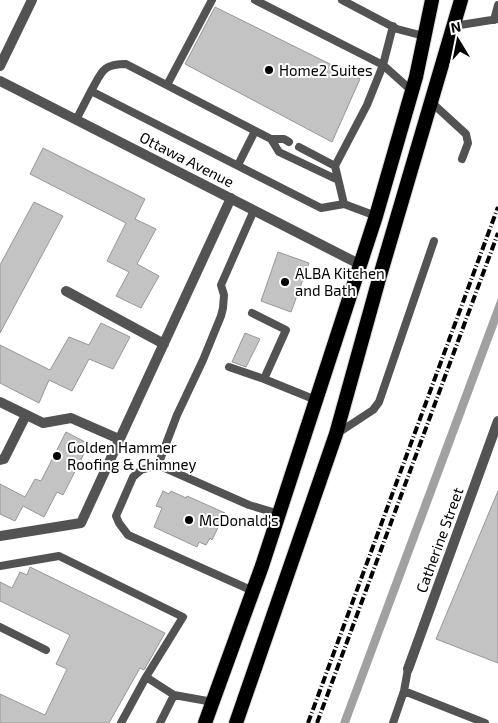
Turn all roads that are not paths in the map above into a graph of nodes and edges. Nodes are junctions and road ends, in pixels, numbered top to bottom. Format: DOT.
graph roads {
  1 [pos="32,0"];
  2 [pos="212,0"];
  3 [pos="254,0"];
  4 [pos="274,0"];
  5 [pos="342,0"];
  6 [pos="432,0"];
  7 [pos="460,0"];
  8 [pos="498,5"];
  9 [pos="270,8"];
  10 [pos="496,20"];
  11 [pos="393,26"];
  12 [pos="454,26"];
  13 [pos="424,36"];
  14 [pos="446,54"];
  15 [pos="382,65"];
  16 [pos="0,66"];
  17 [pos="0,81"];
  18 [pos="167,85"];
  19 [pos="91,91"];
  20 [pos="412,91"];
  21 [pos="431,102"];
  22 [pos="76,120"];
  23 [pos="255,130"];
  24 [pos="270,138"];
  25 [pos="289,142"];
  26 [pos="299,147"];
  27 [pos="462,159"];
  28 [pos="238,166"];
  29 [pos="335,166"];
  30 [pos="338,180"];
  31 [pos="231,198"];
  32 [pos="344,204"];
  33 [pos="254,210"];
  34 [pos="376,216"];
  35 [pos="434,241"];
  36 [pos="361,265"];
  37 [pos="66,292"];
  38 [pos="252,313"];
  39 [pos="164,344"];
  40 [pos="229,367"];
  41 [pos="264,379"];
  42 [pos="316,400"];
  43 [pos="0,402"];
  44 [pos="26,414"];
  45 [pos="498,421"];
  46 [pos="336,434"];
  47 [pos="119,439"];
  48 [pos="0,460"];
  49 [pos="158,465"];
  50 [pos="279,514"];
  51 [pos="0,536"];
  52 [pos="0,566"];
  53 [pos="253,591"];
  54 [pos="0,627"];
  55 [pos="46,650"];
  56 [pos="408,669"];
  57 [pos="146,677"];
  58 [pos="404,691"];
  59 [pos="174,695"];
  60 [pos="213,702"];
  61 [pos="121,723"];
  62 [pos="160,723"];
  63 [pos="205,723"];
  64 [pos="236,723"];
  65 [pos="393,723"];
  66 [pos="485,723"];
  1 -- 16 [label="street"];
  2 -- 18 [label="lane"];
  3 -- 9 [label="lane"];
  4 -- 9 [label="lane"];
  5 -- 11 [label="lane"];
  6 -- 13 [label="highway"];
  7 -- 12 [label="highway"];
  7 -- 14 [label="highway"];
  8 -- 10 [label="lane"];
  9 -- 15 [label="lane"];
  10 -- 12 [label="lane"];
  11 -- 13 [label="lane"];
  11 -- 15 [label="lane"];
  12 -- 14 [label="highway"];
  13 -- 20 [label="highway"];
  14 -- 21 [label="highway"];
  15 -- 20 [label="lane"];
  15 -- 29 [label="lane"];
  17 -- 22 [label="street, Ottawa Avenue"];
  18 -- 19 [label="lane"];
  18 -- 23 [label="lane"];
  19 -- 22 [label="lane"];
  19 -- 28 [label="lane"];
  20 -- 34 [label="highway"];
  21 -- 27 [label="lane"];
  21 -- 46 [label="highway"];
  22 -- 31 [label="street, Ottawa Avenue"];
  23 -- 24 [label="lane"];
  23 -- 28 [label="lane"];
  24 -- 25 [label="lane"];
  24 -- 30 [label="lane"];
  26 -- 29 [label="lane"];
  28 -- 32 [label="lane"];
  29 -- 30 [label="lane"];
  30 -- 32 [label="lane"];
  31 -- 33 [label="street, Ottawa Avenue"];
  31 -- 39 [label="street"];
  32 -- 34 [label="lane"];
  33 -- 36 [label="street, Ottawa Avenue"];
  33 -- 49 [label="lane"];
  34 -- 36 [label="highway"];
  35 -- 46 [label="lane"];
  36 -- 42 [label="highway"];
  37 -- 39 [label="street"];
  38 -- 41 [label="lane"];
  39 -- 47 [label="street"];
  40 -- 41 [label="lane"];
  41 -- 42 [label="lane"];
  42 -- 50 [label="highway"];
  43 -- 44 [label="street"];
  44 -- 47 [label="street"];
  44 -- 48 [label="street"];
  45 -- 56 [label="street, Catherine Street"];
  46 -- 64 [label="highway"];
  47 -- 51 [label="street"];
  49 -- 50 [label="lane"];
  49 -- 53 [label="lane"];
  50 -- 53 [label="highway"];
  52 -- 57 [label="lane"];
  53 -- 60 [label="highway"];
  54 -- 55 [label="lane"];
  56 -- 58 [label="lane"];
  57 -- 59 [label="lane"];
  57 -- 61 [label="lane"];
  58 -- 65 [label="lane"];
  58 -- 66 [label="lane"];
  59 -- 60 [label="lane"];
  59 -- 62 [label="lane"];
  60 -- 63 [label="highway"];
}
